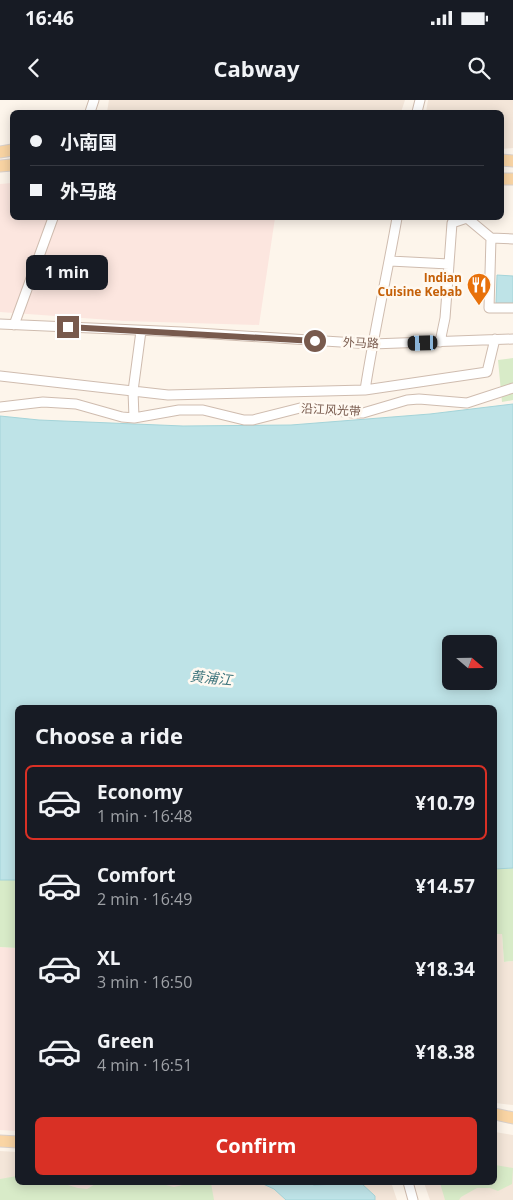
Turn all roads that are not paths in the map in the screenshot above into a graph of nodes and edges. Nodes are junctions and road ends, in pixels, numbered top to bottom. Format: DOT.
graph roads {
  1 [pos="52,220"];
  2 [pos="397,220"];
  3 [pos="462,220"];
  4 [pos="469,220"];
  5 [pos="491,238"];
  6 [pos="513,239"];
  7 [pos="390,260"];
  8 [pos="449,264"];
  9 [pos="513,308"];
  10 [pos="0,324"];
  11 [pos="14,325"];
  12 [pos="141,330"];
  13 [pos="495,339"];
  14 [pos="513,339"];
  15 [pos="440,342"];
  16 [pos="372,344"];
  17 [pos="0,376"];
  18 [pos="513,388"];
  19 [pos="365,390"];
  20 [pos="134,392"];
  21 [pos="0,408"];
  22 [pos="134,418"];
  23 [pos="497,1114"];
  24 [pos="513,1118"];
  25 [pos="0,1141"];
  26 [pos="15,1142"];
  27 [pos="409,1185"];
  28 [pos="413,1200"];
  1 -- 11 [label="street"];
  2 -- 7 [label="street"];
  3 -- 8 [label="street"];
  4 -- 5 [label="street"];
  5 -- 6 [label="street"];
  5 -- 9 [label="street"];
  7 -- 8 [label="street"];
  7 -- 16 [label="street"];
  8 -- 15 [label="street"];
  10 -- 11 [label="street, 外马路"];
  11 -- 12 [label="street, 外马路"];
  12 -- 16 [label="street, 外马路"];
  12 -- 20 [label="street"];
  13 -- 14 [label="street, 外马路"];
  13 -- 15 [label="street, 外马路"];
  13 -- 19 [label="street"];
  15 -- 16 [label="street, 外马路"];
  16 -- 19 [label="street"];
  17 -- 20 [label="street"];
  18 -- 22 [label="street, 沿江风光带"];
  19 -- 20 [label="street"];
  20 -- 22 [label="street"];
  21 -- 22 [label="street, 沿江风光带"];
  23 -- 24 [label="main road"];
  25 -- 26 [label="main road"];
  27 -- 28 [label="street"];
}
